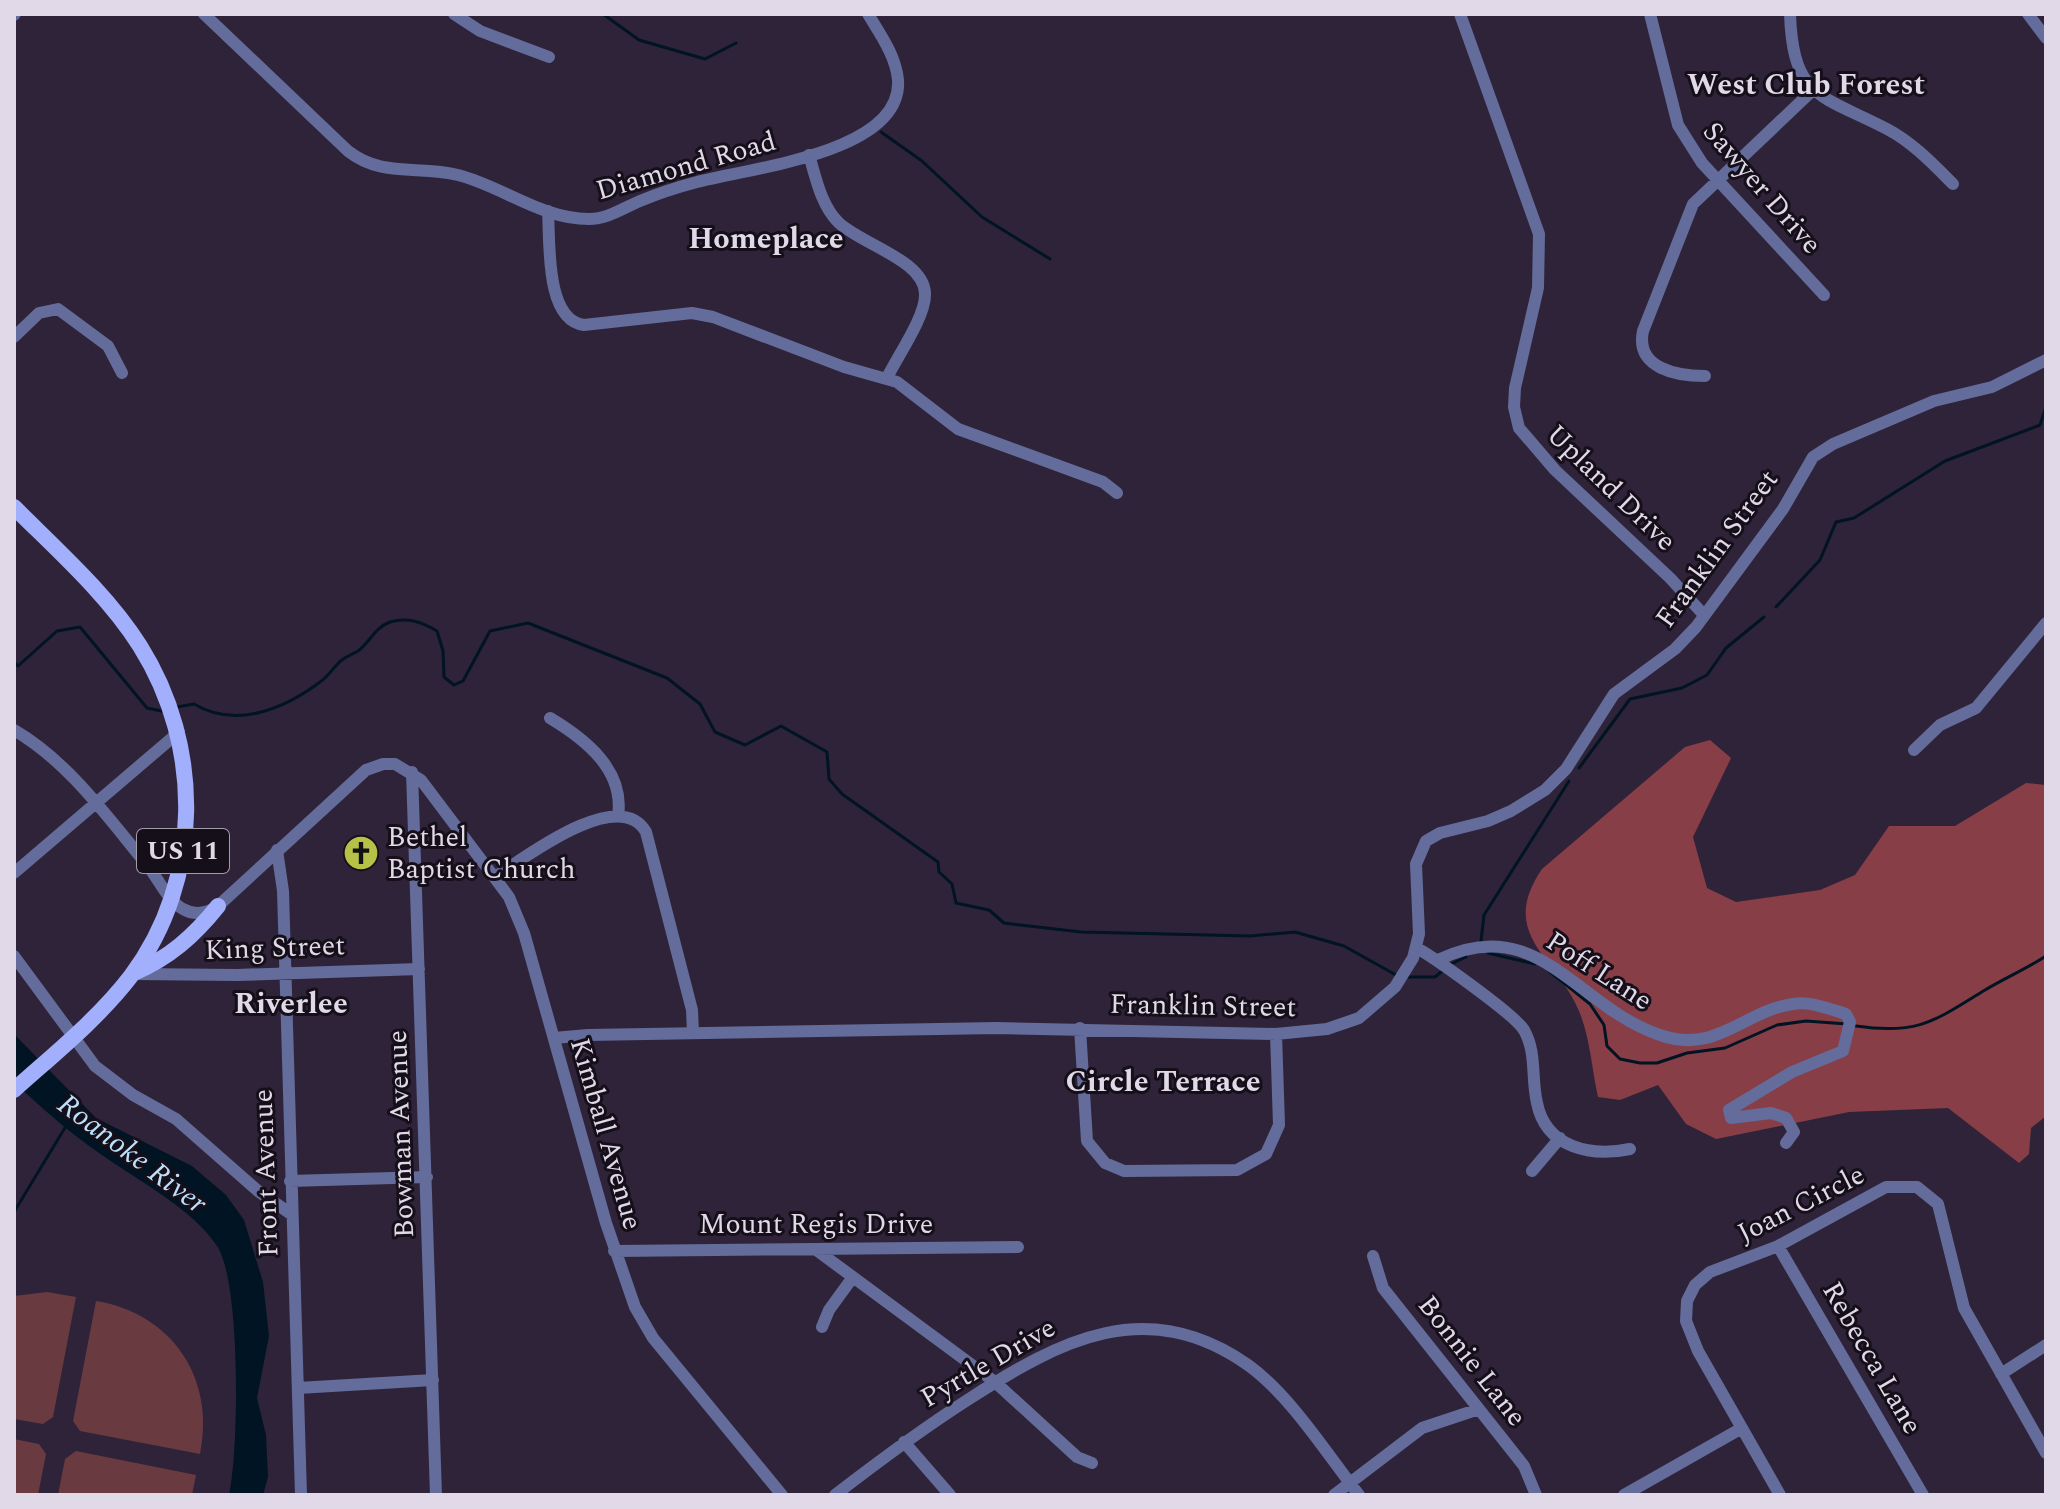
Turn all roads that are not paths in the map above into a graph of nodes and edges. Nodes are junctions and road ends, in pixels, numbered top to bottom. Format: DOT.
graph roads {
  1 [pos="204,14"];
  2 [pos="454,14"];
  3 [pos="868,14"];
  4 [pos="1460,14"];
  5 [pos="1650,14"];
  6 [pos="1790,14"];
  7 [pos="2028,14"];
  8 [pos="2046,38"];
  9 [pos="549,57"];
  10 [pos="1812,91"];
  11 [pos="809,155"];
  12 [pos="1717,179"];
  13 [pos="1953,184"];
  14 [pos="548,211"];
  15 [pos="1824,295"];
  16 [pos="14,337"];
  17 [pos="2046,360"];
  18 [pos="122,373"];
  19 [pos="1705,376"];
  20 [pos="887,378"];
  21 [pos="1117,493"];
  22 [pos="14,507"];
  23 [pos="1704,615"];
  24 [pos="2046,623"];
  25 [pos="174,717"];
  26 [pos="550,718"];
  27 [pos="14,730"];
  28 [pos="1914,750"];
  29 [pos="412,772"];
  30 [pos="94,803"];
  31 [pos="618,816"];
  32 [pos="277,850"];
  33 [pos="14,873"];
  34 [pos="495,877"];
  35 [pos="172,900"];
  36 [pos="218,906"];
  37 [pos="1417,948"];
  38 [pos="14,956"];
  39 [pos="1444,965"];
  40 [pos="419,969"];
  41 [pos="284,973"];
  42 [pos="132,974"];
  43 [pos="1080,1028"];
  44 [pos="693,1033"];
  45 [pos="1276,1034"];
  46 [pos="72,1037"];
  47 [pos="554,1038"];
  48 [pos="14,1090"];
  49 [pos="1560,1138"];
  50 [pos="1786,1143"];
  51 [pos="1630,1149"];
  52 [pos="1532,1171"];
  53 [pos="427,1177"];
  54 [pos="290,1181"];
  55 [pos="291,1214"];
  56 [pos="1778,1246"];
  57 [pos="1018,1247"];
  58 [pos="815,1249"];
  59 [pos="614,1251"];
  60 [pos="1373,1256"];
  61 [pos="853,1277"];
  62 [pos="822,1327"];
  63 [pos="2046,1345"];
  64 [pos="2001,1374"];
  65 [pos="433,1380"];
  66 [pos="995,1382"];
  67 [pos="298,1388"];
  68 [pos="1479,1409"];
  69 [pos="1742,1428"];
  70 [pos="904,1442"];
  71 [pos="2046,1453"];
  72 [pos="1092,1463"];
  73 [pos="1350,1483"];
  74 [pos="301,1495"];
  75 [pos="436,1495"];
  76 [pos="782,1495"];
  77 [pos="835,1495"];
  78 [pos="950,1495"];
  79 [pos="1334,1495"];
  80 [pos="1359,1495"];
  81 [pos="1536,1495"];
  82 [pos="1624,1495"];
  83 [pos="1780,1495"];
  84 [pos="1923,1495"];
  1 -- 14 [label="street, Diamond Road"];
  2 -- 9 [label="street"];
  3 -- 11 [label="street, Diamond Road"];
  4 -- 23 [label="street, Upland Drive"];
  5 -- 12 [label="street, Sawyer Drive"];
  6 -- 10 [label="street"];
  7 -- 8 [label="street"];
  10 -- 12 [label="street"];
  10 -- 13 [label="street"];
  11 -- 14 [label="street, Diamond Road"];
  11 -- 20 [label="street"];
  12 -- 15 [label="street, Sawyer Drive"];
  12 -- 19 [label="street"];
  14 -- 20 [label="street"];
  16 -- 18 [label="street"];
  17 -- 23 [label="street, Franklin Street"];
  20 -- 21 [label="street"];
  22 -- 25 [label="main road, US 11"];
  23 -- 37 [label="street, Franklin Street"];
  24 -- 28 [label="street"];
  25 -- 30 [label="street"];
  25 -- 35 [label="main road, US 11"];
  26 -- 31 [label="street"];
  27 -- 30 [label="street"];
  29 -- 32 [label="street"];
  29 -- 34 [label="street, Kimball Avenue"];
  29 -- 40 [label="street, Bowman Avenue"];
  30 -- 33 [label="street"];
  30 -- 35 [label="street"];
  31 -- 34 [label="street"];
  31 -- 44 [label="street"];
  32 -- 36 [label="street"];
  32 -- 41 [label="street, Front Avenue"];
  34 -- 47 [label="street, Kimball Avenue"];
  35 -- 36 [label="street"];
  35 -- 42 [label="main road, US 11"];
  36 -- 42 [label="main road"];
  37 -- 39 [label="street"];
  37 -- 45 [label="street, Franklin Street"];
  38 -- 46 [label="street"];
  39 -- 49 [label="street"];
  39 -- 50 [label="street, Poff Lane"];
  40 -- 41 [label="street, King Street"];
  40 -- 53 [label="street, Bowman Avenue"];
  41 -- 42 [label="street, King Street"];
  41 -- 54 [label="street, Front Avenue"];
  42 -- 46 [label="main road, US 11"];
  43 -- 44 [label="street, Franklin Street"];
  43 -- 45 [label="street, Franklin Street"];
  43 -- 45 [label="street"];
  44 -- 47 [label="street, Franklin Street"];
  46 -- 48 [label="main road, US 11"];
  46 -- 55 [label="street"];
  47 -- 59 [label="street, Kimball Avenue"];
  49 -- 51 [label="street"];
  49 -- 52 [label="street"];
  53 -- 54 [label="street"];
  53 -- 65 [label="street, Bowman Avenue"];
  54 -- 55 [label="street, Front Avenue"];
  55 -- 67 [label="street, Front Avenue"];
  56 -- 64 [label="street, Joan Circle"];
  56 -- 69 [label="street, Joan Circle"];
  56 -- 84 [label="street, Rebecca Lane"];
  57 -- 58 [label="street, Mount Regis Drive"];
  58 -- 59 [label="street, Mount Regis Drive"];
  58 -- 61 [label="street"];
  59 -- 76 [label="street, Kimball Avenue"];
  60 -- 68 [label="street, Bonnie Lane"];
  61 -- 62 [label="street"];
  61 -- 66 [label="street"];
  63 -- 64 [label="street"];
  64 -- 71 [label="street, Joan Circle"];
  65 -- 67 [label="street"];
  65 -- 75 [label="street, Bowman Avenue"];
  66 -- 70 [label="street, Pyrtle Drive"];
  66 -- 72 [label="street"];
  66 -- 73 [label="street, Pyrtle Drive"];
  67 -- 74 [label="street, Front Avenue"];
  68 -- 73 [label="street"];
  68 -- 81 [label="street, Bonnie Lane"];
  69 -- 82 [label="street"];
  69 -- 83 [label="street, Joan Circle"];
  70 -- 77 [label="street, Pyrtle Drive"];
  70 -- 78 [label="street"];
  73 -- 79 [label="street"];
  73 -- 80 [label="street, Pyrtle Drive"];
}
